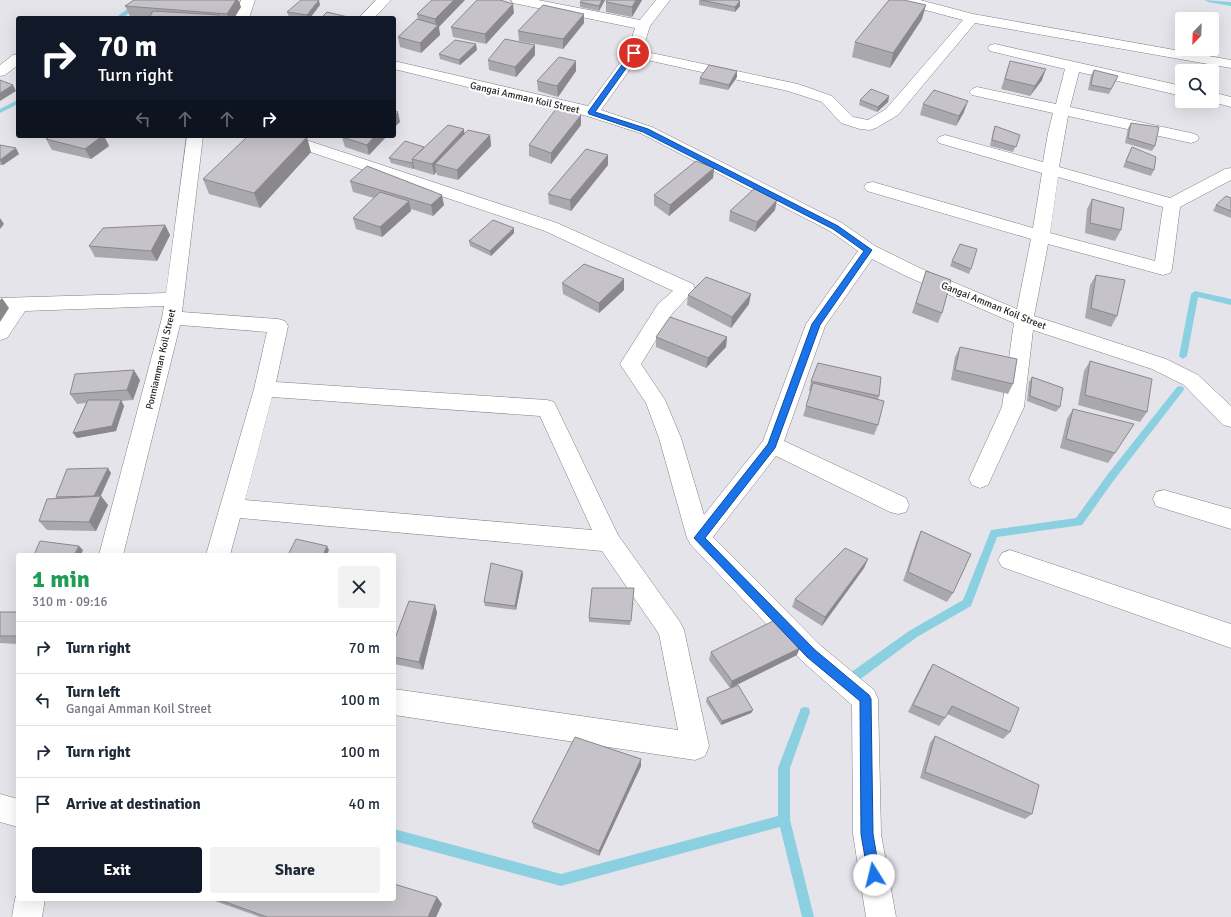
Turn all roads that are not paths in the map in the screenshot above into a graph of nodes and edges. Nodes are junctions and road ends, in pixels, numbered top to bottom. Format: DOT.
graph roads {
  1 [pos="248,0"];
  2 [pos="384,0"];
  3 [pos="518,0"];
  4 [pos="663,0"];
  5 [pos="904,0"];
  6 [pos="243,16"];
  7 [pos="368,16"];
  8 [pos="972,18"];
  9 [pos="643,25"];
  10 [pos="995,48"];
  11 [pos="634,53"];
  12 [pos="16,60"];
  13 [pos="1231,64"];
  14 [pos="396,65"];
  15 [pos="1073,66"];
  16 [pos="0,72"];
  17 [pos="1175,88"];
  18 [pos="976,92"];
  19 [pos="1219,99"];
  20 [pos="1231,102"];
  21 [pos="1062,111"];
  22 [pos="592,112"];
  23 [pos="195,138"];
  24 [pos="284,138"];
  25 [pos="1191,138"];
  26 [pos="945,140"];
  27 [pos="1050,170"];
  28 [pos="1231,173"];
  29 [pos="872,187"];
  30 [pos="1172,204"];
  31 [pos="1041,236"];
  32 [pos="869,250"];
  33 [pos="0,305"];
  34 [pos="19,305"];
  35 [pos="173,309"];
  36 [pos="1024,320"];
  37 [pos="0,333"];
  38 [pos="264,389"];
  39 [pos="1231,419"];
  40 [pos="772,445"];
  41 [pos="980,479"];
  42 [pos="1164,499"];
  43 [pos="898,505"];
  44 [pos="231,508"];
  45 [pos="1231,519"];
  46 [pos="699,538"];
  47 [pos="609,542"];
  48 [pos="112,553"];
  49 [pos="219,553"];
  50 [pos="1010,560"];
  51 [pos="1231,636"];
  52 [pos="396,702"];
  53 [pos="0,808"];
  54 [pos="16,812"];
  55 [pos="30,901"];
  56 [pos="27,917"];
  57 [pos="881,917"];
  1 -- 6 [label="street"];
  2 -- 7 [label="street"];
  3 -- 9 [label="street"];
  4 -- 9 [label="street"];
  5 -- 8 [label="street"];
  8 -- 11 [label="street"];
  8 -- 13 [label="street"];
  9 -- 11 [label="street"];
  10 -- 15 [label="street"];
  11 -- 22 [label="street"];
  12 -- 16 [label="street"];
  14 -- 22 [label="street, Gangai Amman Koil Street"];
  15 -- 17 [label="street"];
  15 -- 21 [label="street"];
  18 -- 21 [label="street"];
  19 -- 20 [label="street"];
  21 -- 25 [label="street"];
  21 -- 27 [label="street"];
  22 -- 32 [label="street, Gangai Amman Koil Street"];
  23 -- 35 [label="street, Ponniamman Koil Street"];
  24 -- 46 [label="street"];
  26 -- 27 [label="street"];
  27 -- 30 [label="street"];
  27 -- 31 [label="street"];
  28 -- 30 [label="street"];
  29 -- 31 [label="street"];
  30 -- 31 [label="street"];
  31 -- 36 [label="street"];
  32 -- 36 [label="street, Gangai Amman Koil Street"];
  32 -- 40 [label="street"];
  33 -- 34 [label="street"];
  34 -- 35 [label="street"];
  34 -- 37 [label="street"];
  35 -- 38 [label="street"];
  35 -- 48 [label="street, Ponniamman Koil Street"];
  36 -- 39 [label="street, Gangai Amman Koil Street"];
  36 -- 41 [label="street"];
  38 -- 44 [label="street"];
  38 -- 47 [label="street"];
  40 -- 43 [label="street"];
  40 -- 46 [label="street"];
  42 -- 45 [label="street"];
  44 -- 47 [label="street"];
  44 -- 49 [label="street"];
  46 -- 57 [label="street"];
  47 -- 52 [label="street"];
  50 -- 51 [label="street"];
  53 -- 54 [label="street"];
  55 -- 56 [label="street"];
}
